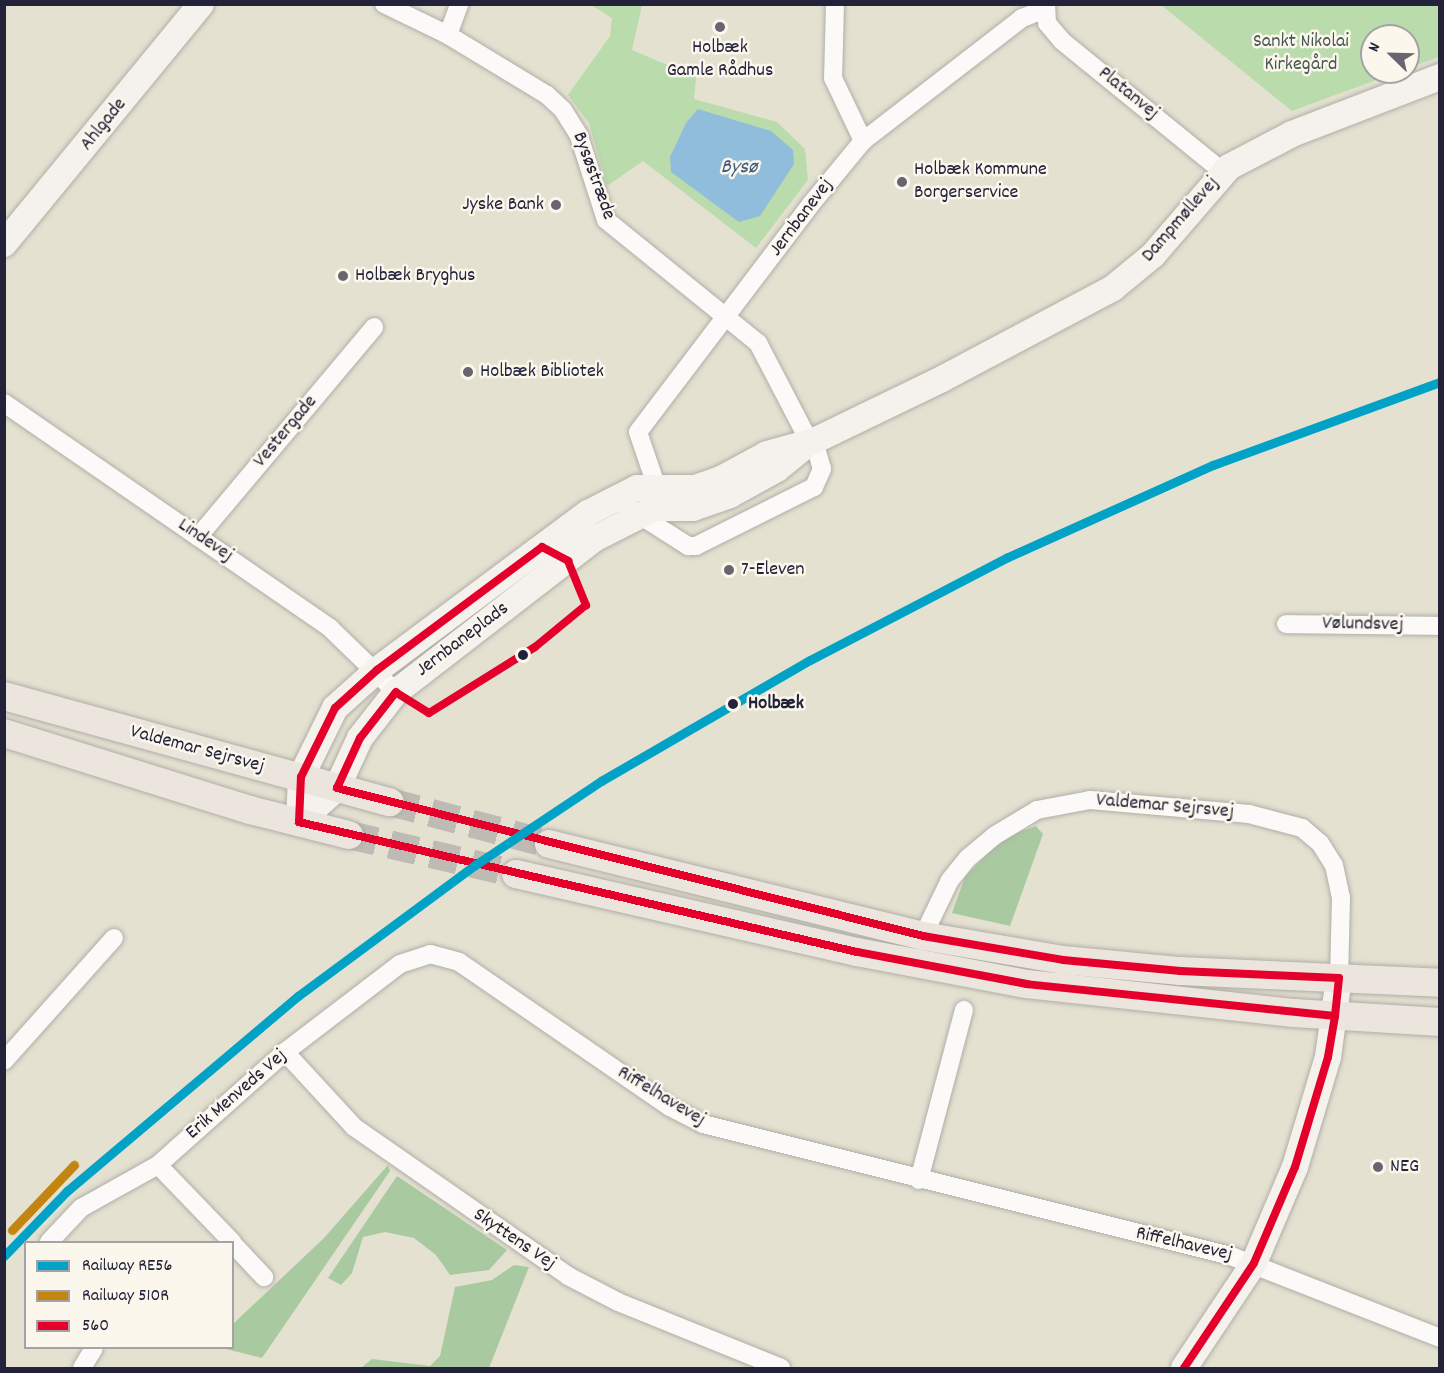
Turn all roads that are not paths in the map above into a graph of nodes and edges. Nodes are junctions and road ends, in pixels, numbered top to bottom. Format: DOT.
graph roads {
  1 [pos="201,4"];
  2 [pos="384,4"];
  3 [pos="459,4"];
  4 [pos="835,4"];
  5 [pos="1046,7"];
  6 [pos="448,35"];
  7 [pos="1440,77"];
  8 [pos="863,141"];
  9 [pos="1223,172"];
  10 [pos="4,244"];
  11 [pos="727,318"];
  12 [pos="374,327"];
  13 [pos="932,384"];
  14 [pos="4,403"];
  15 [pos="812,442"];
  16 [pos="657,488"];
  17 [pos="614,499"];
  18 [pos="639,514"];
  19 [pos="198,537"];
  20 [pos="1286,624"];
  21 [pos="1440,626"];
  22 [pos="377,670"];
  23 [pos="396,692"];
  24 [pos="4,696"];
  25 [pos="4,733"];
  26 [pos="301,777"];
  27 [pos="337,788"];
  28 [pos="390,802"];
  29 [pos="299,822"];
  30 [pos="349,835"];
  31 [pos="549,844"];
  32 [pos="516,874"];
  33 [pos="923,936"];
  34 [pos="114,938"];
  35 [pos="430,954"];
  36 [pos="1339,978"];
  37 [pos="1440,983"];
  38 [pos="964,1010"];
  39 [pos="1335,1016"];
  40 [pos="1440,1022"];
  41 [pos="285,1052"];
  42 [pos="4,1061"];
  43 [pos="158,1165"];
  44 [pos="919,1180"];
  45 [pos="50,1241"];
  46 [pos="230,1241"];
  47 [pos="234,1245"];
  48 [pos="1254,1263"];
  49 [pos="264,1277"];
  50 [pos="1440,1338"];
  51 [pos="93,1349"];
  52 [pos="82,1368"];
  53 [pos="782,1368"];
  54 [pos="1184,1368"];
  1 -- 10 [label="street, Ahlgade"];
  2 -- 6 [label="street, Bysøstræde"];
  3 -- 6 [label="street"];
  4 -- 8 [label="street"];
  5 -- 8 [label="street, Jernbanevej"];
  5 -- 9 [label="street, Platanvej"];
  6 -- 11 [label="street, Bysøstræde"];
  7 -- 9 [label="street, Dampmøllevej"];
  8 -- 11 [label="street, Jernbanevej"];
  9 -- 13 [label="street, Dampmøllevej"];
  11 -- 15 [label="street, Bysøstræde"];
  11 -- 16 [label="street, Jernbanevej"];
  12 -- 19 [label="street, Vestergade"];
  13 -- 15 [label="street, Jernbaneplads"];
  14 -- 19 [label="street, Lindevej"];
  15 -- 16 [label="street, Jernbaneplads"];
  15 -- 18 [label="street, Jernbaneplads"];
  15 -- 18 [label="street"];
  16 -- 17 [label="street, Jernbaneplads"];
  17 -- 18 [label="street"];
  17 -- 22 [label="street, Jernbaneplads"];
  18 -- 23 [label="street, Jernbaneplads"];
  19 -- 22 [label="street, Lindevej"];
  20 -- 21 [label="street, Vølundsvej"];
  22 -- 23 [label="street, Lindevej"];
  22 -- 26 [label="street, Jernbaneplads"];
  23 -- 27 [label="street, Jernbaneplads"];
  24 -- 26 [label="main road, Valdemar Sejrsvej"];
  25 -- 29 [label="main road, Valdemar Sejrsvej"];
  26 -- 27 [label="main road, Valdemar Sejrsvej"];
  26 -- 29 [label="street, Jernbaneplads"];
  27 -- 28 [label="main road, Valdemar Sejrsvej"];
  27 -- 29 [label="street, Jernbaneplads"];
  29 -- 30 [label="main road, Valdemar Sejrsvej"];
  31 -- 33 [label="main road"];
  32 -- 39 [label="main road"];
  33 -- 36 [label="main road"];
  33 -- 36 [label="street, Valdemar Sejrsvej"];
  34 -- 42 [label="street"];
  35 -- 41 [label="street, Erik Menveds Vej"];
  35 -- 44 [label="street, Riffelhavevej"];
  36 -- 37 [label="main road"];
  36 -- 39 [label="street"];
  38 -- 44 [label="street"];
  39 -- 40 [label="main road"];
  39 -- 48 [label="street"];
  41 -- 43 [label="street, Erik Menveds Vej"];
  41 -- 53 [label="street, Skyttens Vej"];
  43 -- 45 [label="street, Erik Menveds Vej"];
  43 -- 46 [label="street"];
  44 -- 48 [label="street, Riffelhavevej"];
  47 -- 49 [label="street"];
  48 -- 50 [label="street, Riffelhavevej"];
  48 -- 54 [label="street"];
  51 -- 52 [label="street"];
}
